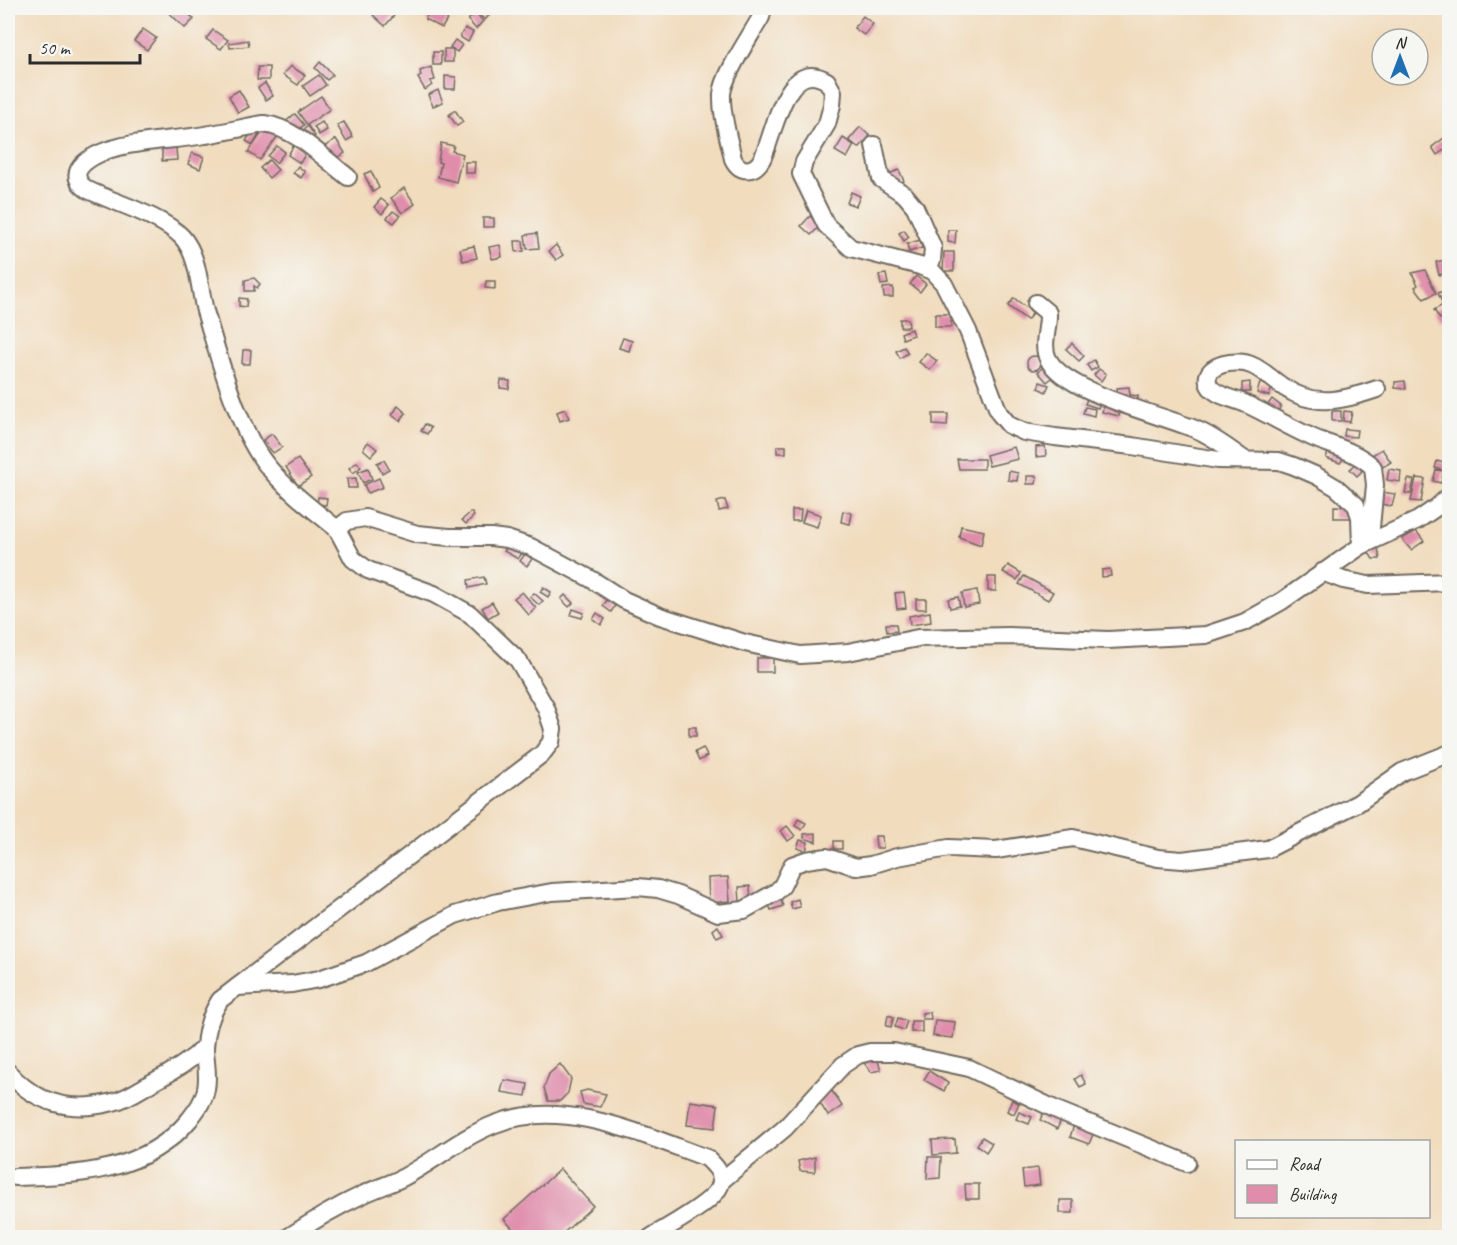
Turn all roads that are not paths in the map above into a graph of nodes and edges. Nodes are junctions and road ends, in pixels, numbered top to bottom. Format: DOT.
graph roads {
  1 [pos="763,8"];
  2 [pos="874,145"];
  3 [pos="348,177"];
  4 [pos="927,269"];
  5 [pos="1036,303"];
  6 [pos="1377,389"];
  7 [pos="1245,460"];
  8 [pos="1449,495"];
  9 [pos="337,529"];
  10 [pos="1365,544"];
  11 [pos="1322,572"];
  12 [pos="1449,582"];
  13 [pos="1449,753"];
  14 [pos="237,987"];
  15 [pos="205,1047"];
  16 [pos="8,1072"];
  17 [pos="1187,1162"];
  18 [pos="10,1174"];
  19 [pos="721,1181"];
  20 [pos="286,1238"];
  21 [pos="650,1238"];
  1 -- 4 [label="street"];
  2 -- 4 [label="street"];
  3 -- 9 [label="street"];
  4 -- 7 [label="street"];
  5 -- 7 [label="street"];
  6 -- 10 [label="street"];
  7 -- 10 [label="street"];
  8 -- 10 [label="street"];
  9 -- 11 [label="street"];
  9 -- 14 [label="street"];
  10 -- 11 [label="street"];
  11 -- 12 [label="street"];
  13 -- 14 [label="street"];
  14 -- 15 [label="street"];
  15 -- 16 [label="street"];
  15 -- 18 [label="street"];
  17 -- 19 [label="street"];
  19 -- 20 [label="street"];
  19 -- 21 [label="street"];
}
